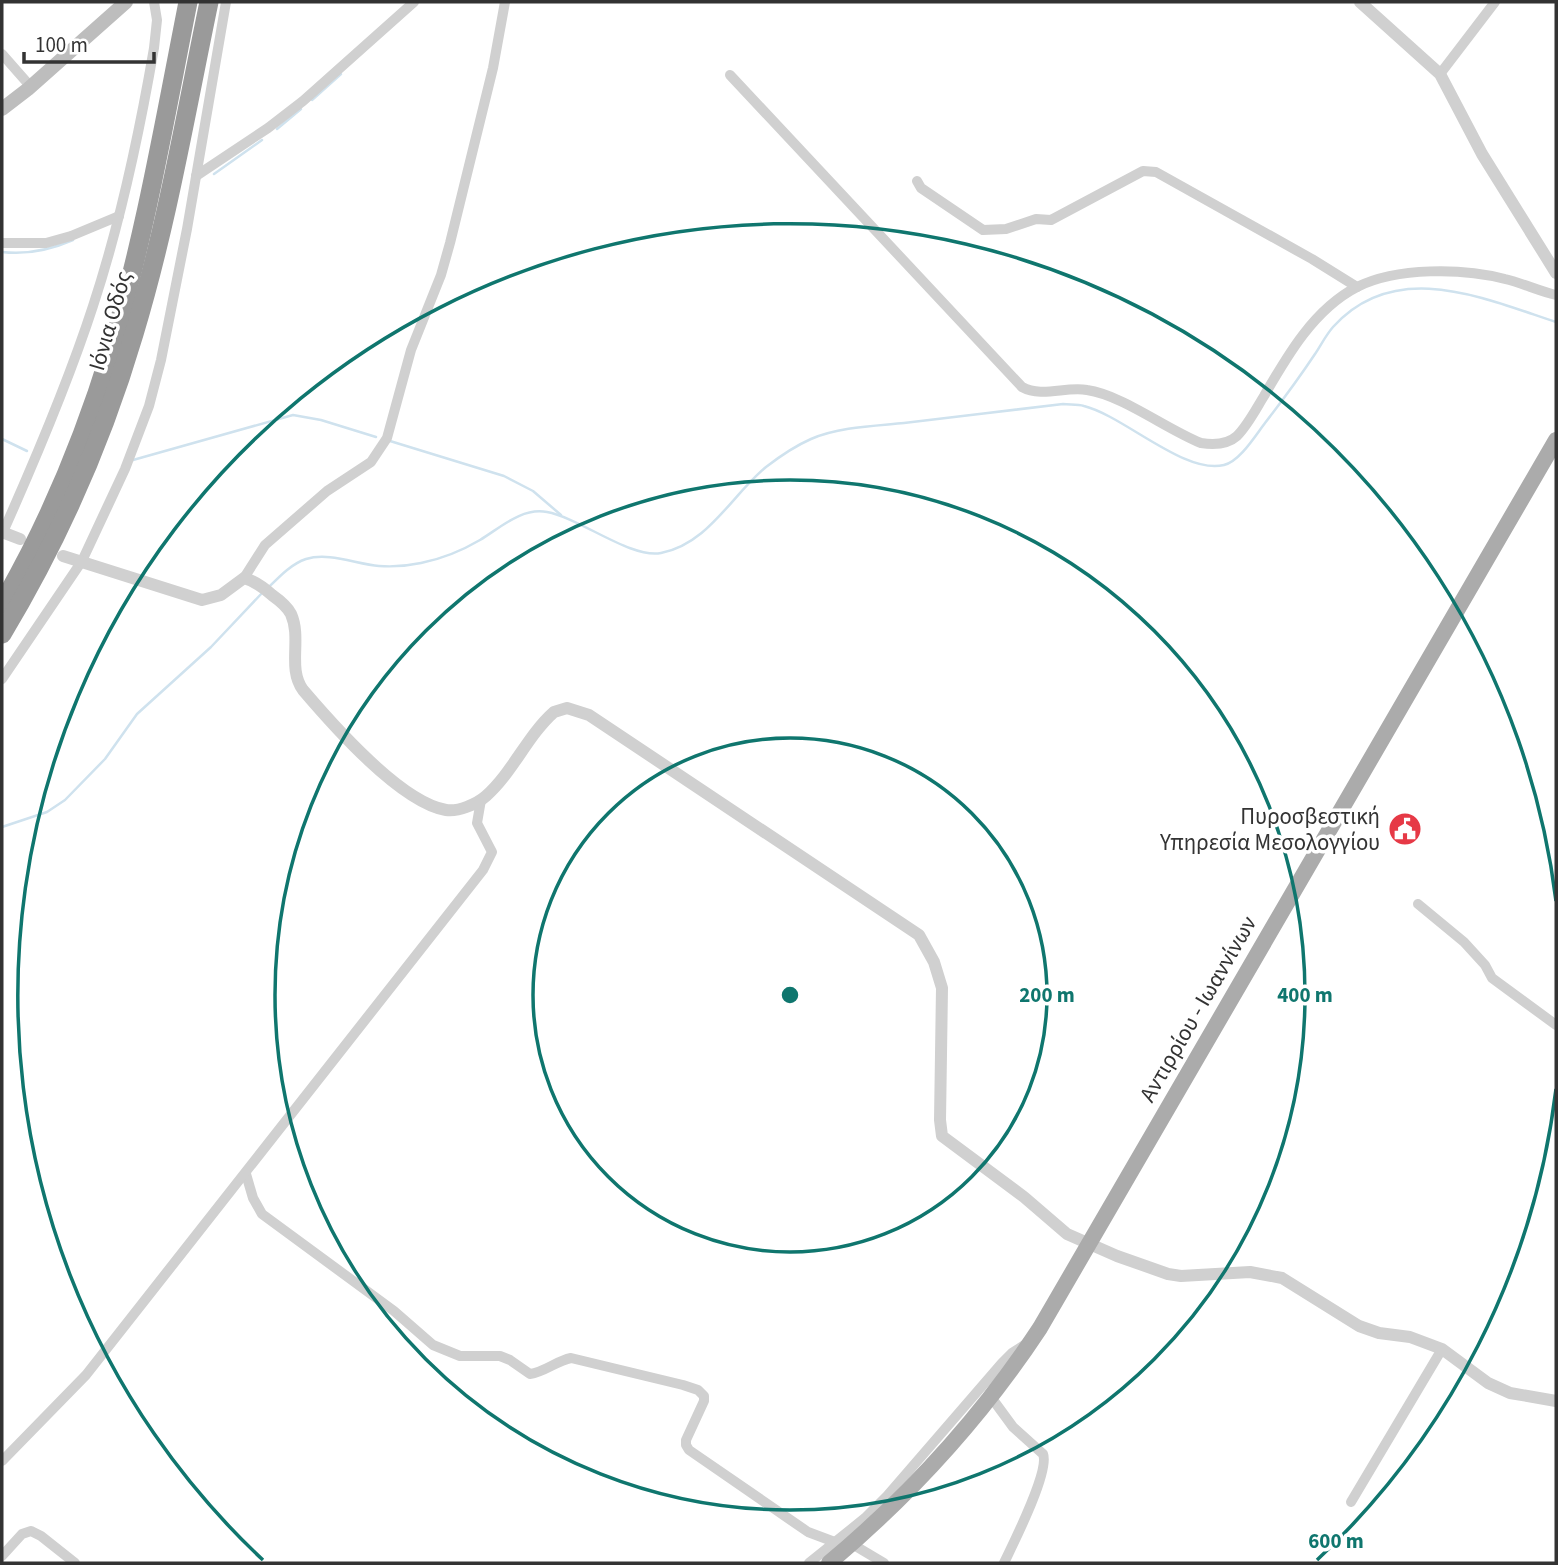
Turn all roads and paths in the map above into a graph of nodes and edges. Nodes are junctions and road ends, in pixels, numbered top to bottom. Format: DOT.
graph roads {
  1 [pos="126,2"];
  2 [pos="154,2"];
  3 [pos="188,2"];
  4 [pos="209,2"];
  5 [pos="226,2"];
  6 [pos="414,2"];
  7 [pos="505,2"];
  8 [pos="1360,2"];
  9 [pos="1495,2"];
  10 [pos="2,54"];
  11 [pos="1440,74"];
  12 [pos="730,75"];
  13 [pos="31,87"];
  14 [pos="2,109"];
  15 [pos="196,176"];
  16 [pos="918,181"];
  17 [pos="119,216"];
  18 [pos="2,243"];
  19 [pos="1556,273"];
  20 [pos="1357,287"];
  21 [pos="1556,295"];
  22 [pos="1556,440"];
  23 [pos="2,532"];
  24 [pos="20,539"];
  25 [pos="63,556"];
  26 [pos="82,561"];
  27 [pos="244,578"];
  28 [pos="2,604"];
  29 [pos="2,634"];
  30 [pos="2,679"];
  31 [pos="481,800"];
  32 [pos="1418,904"];
  33 [pos="1556,1025"];
  34 [pos="246,1174"];
  35 [pos="1089,1244"];
  36 [pos="1031,1341"];
  37 [pos="1442,1349"];
  38 [pos="991,1397"];
  39 [pos="1556,1401"];
  40 [pos="2,1461"];
  41 [pos="1351,1502"];
  42 [pos="845,1545"];
  43 [pos="2,1556"];
  44 [pos="75,1563"];
  45 [pos="809,1563"];
  46 [pos="829,1563"];
  47 [pos="884,1563"];
  48 [pos="1004,1563"];
  1 -- 13 [label="main road"];
  2 -- 17 [label="street"];
  3 -- 28 [label="highway, Ιόνια Οδός"];
  4 -- 29 [label="highway, Ιόνια Οδός"];
  5 -- 15 [label="street"];
  6 -- 15 [label="street"];
  7 -- 27 [label="street"];
  8 -- 11 [label="street"];
  9 -- 11 [label="street"];
  10 -- 13 [label="street"];
  11 -- 19 [label="street"];
  12 -- 20 [label="street"];
  13 -- 14 [label="main road"];
  15 -- 26 [label="street"];
  16 -- 20 [label="street"];
  17 -- 18 [label="street"];
  17 -- 23 [label="street"];
  20 -- 21 [label="street"];
  22 -- 35 [label="main road, Αντιρρίου - Ιωαννίνων"];
  23 -- 24 [label="street"];
  25 -- 26 [label="street"];
  26 -- 27 [label="street"];
  26 -- 30 [label="street"];
  27 -- 31 [label="street"];
  31 -- 34 [label="street"];
  31 -- 35 [label="street"];
  32 -- 33 [label="street"];
  34 -- 40 [label="street"];
  34 -- 42 [label="street"];
  35 -- 36 [label="main road, Αντιρρίου - Ιωαννίνων"];
  35 -- 37 [label="street"];
  36 -- 38 [label="main road, Αντιρρίου - Ιωαννίνων"];
  36 -- 42 [label="street"];
  37 -- 39 [label="street"];
  37 -- 41 [label="street"];
  38 -- 42 [label="main road, Αντιρρίου - Ιωαννίνων"];
  38 -- 48 [label="street"];
  42 -- 45 [label="street"];
  42 -- 46 [label="main road, Αντιρρίου - Ιωαννίνων"];
  42 -- 47 [label="street"];
  43 -- 44 [label="street"];
}
